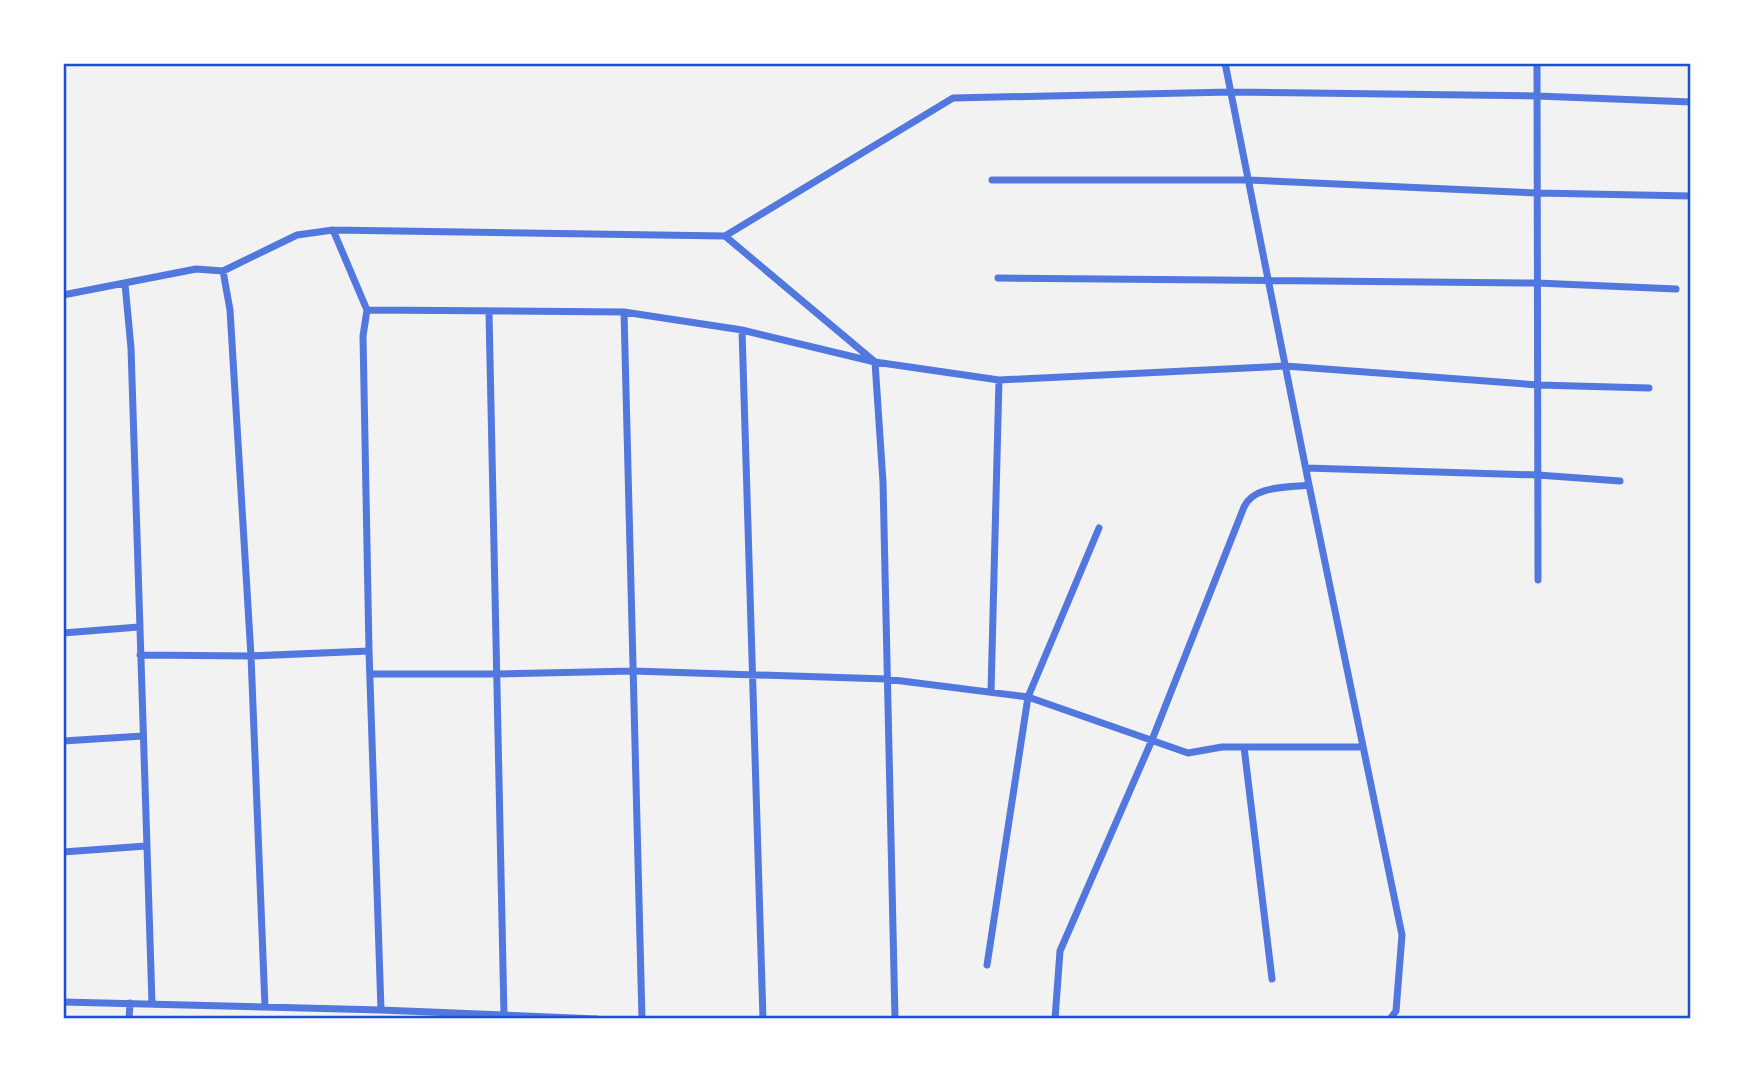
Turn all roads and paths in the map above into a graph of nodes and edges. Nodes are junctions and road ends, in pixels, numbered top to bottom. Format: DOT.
graph roads {
  1 [pos="1225,63"];
  2 [pos="1537,63"];
  3 [pos="1231,92"];
  4 [pos="1537,96"];
  5 [pos="1691,102"];
  6 [pos="992,180"];
  7 [pos="1248,180"];
  8 [pos="1537,193"];
  9 [pos="1691,196"];
  10 [pos="333,230"];
  11 [pos="725,236"];
  12 [pos="223,271"];
  13 [pos="998,278"];
  14 [pos="1268,279"];
  15 [pos="1537,283"];
  16 [pos="125,285"];
  17 [pos="1676,289"];
  18 [pos="63,295"];
  19 [pos="367,310"];
  20 [pos="624,312"];
  21 [pos="489,313"];
  22 [pos="742,330"];
  23 [pos="875,362"];
  24 [pos="1285,366"];
  25 [pos="999,380"];
  26 [pos="1538,385"];
  27 [pos="1649,388"];
  28 [pos="1306,468"];
  29 [pos="1538,475"];
  30 [pos="1620,481"];
  31 [pos="1309,485"];
  32 [pos="1099,528"];
  33 [pos="1538,580"];
  34 [pos="139,627"];
  35 [pos="63,633"];
  36 [pos="369,651"];
  37 [pos="141,655"];
  38 [pos="251,656"];
  39 [pos="633,671"];
  40 [pos="370,674"];
  41 [pos="497,674"];
  42 [pos="752,676"];
  43 [pos="886,679"];
  44 [pos="990,692"];
  45 [pos="1028,697"];
  46 [pos="143,736"];
  47 [pos="1152,740"];
  48 [pos="63,741"];
  49 [pos="1244,747"];
  50 [pos="1362,747"];
  51 [pos="146,846"];
  52 [pos="63,852"];
  53 [pos="987,965"];
  54 [pos="1272,979"];
  55 [pos="63,1002"];
  56 [pos="130,1003"];
  57 [pos="152,1003"];
  58 [pos="265,1007"];
  59 [pos="381,1010"];
  60 [pos="401,1015"];
  61 [pos="504,1015"];
  62 [pos="468,1016"];
  63 [pos="129,1019"];
  64 [pos="587,1019"];
  65 [pos="597,1019"];
  66 [pos="642,1019"];
  67 [pos="764,1019"];
  68 [pos="895,1019"];
  69 [pos="1055,1019"];
  70 [pos="1390,1019"];
  1 -- 3 [label="street"];
  2 -- 4 [label="street"];
  3 -- 4 [label="street"];
  3 -- 7 [label="street"];
  3 -- 11 [label="street"];
  4 -- 5 [label="street"];
  4 -- 8 [label="street"];
  6 -- 7 [label="street"];
  7 -- 8 [label="street"];
  7 -- 14 [label="street"];
  8 -- 9 [label="street"];
  8 -- 15 [label="street"];
  10 -- 11 [label="street"];
  10 -- 12 [label="street"];
  10 -- 19 [label="street"];
  11 -- 23 [label="street"];
  12 -- 16 [label="street"];
  12 -- 38 [label="street"];
  13 -- 14 [label="street"];
  14 -- 15 [label="street"];
  14 -- 24 [label="street"];
  15 -- 17 [label="street"];
  15 -- 26 [label="street"];
  16 -- 18 [label="street"];
  16 -- 34 [label="street"];
  19 -- 21 [label="street"];
  19 -- 36 [label="street"];
  20 -- 21 [label="street"];
  20 -- 22 [label="street"];
  20 -- 39 [label="street"];
  21 -- 41 [label="street"];
  22 -- 23 [label="street"];
  22 -- 42 [label="street"];
  23 -- 25 [label="street"];
  23 -- 43 [label="street"];
  24 -- 25 [label="street"];
  24 -- 26 [label="street"];
  24 -- 28 [label="street"];
  25 -- 44 [label="street"];
  26 -- 27 [label="street"];
  26 -- 29 [label="street"];
  28 -- 29 [label="street"];
  28 -- 31 [label="street"];
  29 -- 30 [label="street"];
  29 -- 33 [label="street"];
  31 -- 47 [label="street"];
  31 -- 50 [label="street"];
  32 -- 45 [label="street"];
  34 -- 35 [label="street"];
  34 -- 37 [label="street"];
  36 -- 38 [label="street"];
  36 -- 40 [label="street"];
  37 -- 38 [label="street"];
  37 -- 46 [label="street"];
  38 -- 58 [label="street"];
  39 -- 41 [label="street"];
  39 -- 42 [label="street"];
  39 -- 66 [label="street"];
  40 -- 41 [label="street"];
  40 -- 59 [label="street"];
  41 -- 61 [label="street"];
  42 -- 43 [label="street"];
  42 -- 67 [label="street"];
  43 -- 44 [label="street"];
  43 -- 68 [label="street"];
  44 -- 45 [label="street"];
  45 -- 47 [label="street"];
  45 -- 53 [label="street"];
  46 -- 48 [label="street"];
  46 -- 51 [label="street"];
  47 -- 49 [label="street"];
  47 -- 69 [label="street"];
  49 -- 50 [label="street"];
  49 -- 54 [label="street"];
  50 -- 70 [label="street"];
  51 -- 52 [label="street"];
  51 -- 57 [label="street"];
  55 -- 56 [label="street"];
  56 -- 57 [label="street"];
  56 -- 63 [label="street"];
  57 -- 58 [label="street"];
  58 -- 59 [label="street"];
  59 -- 60 [label="street"];
  60 -- 62 [label="street"];
  61 -- 62 [label="street"];
  61 -- 64 [label="street"];
  64 -- 65 [label="street"];
}
